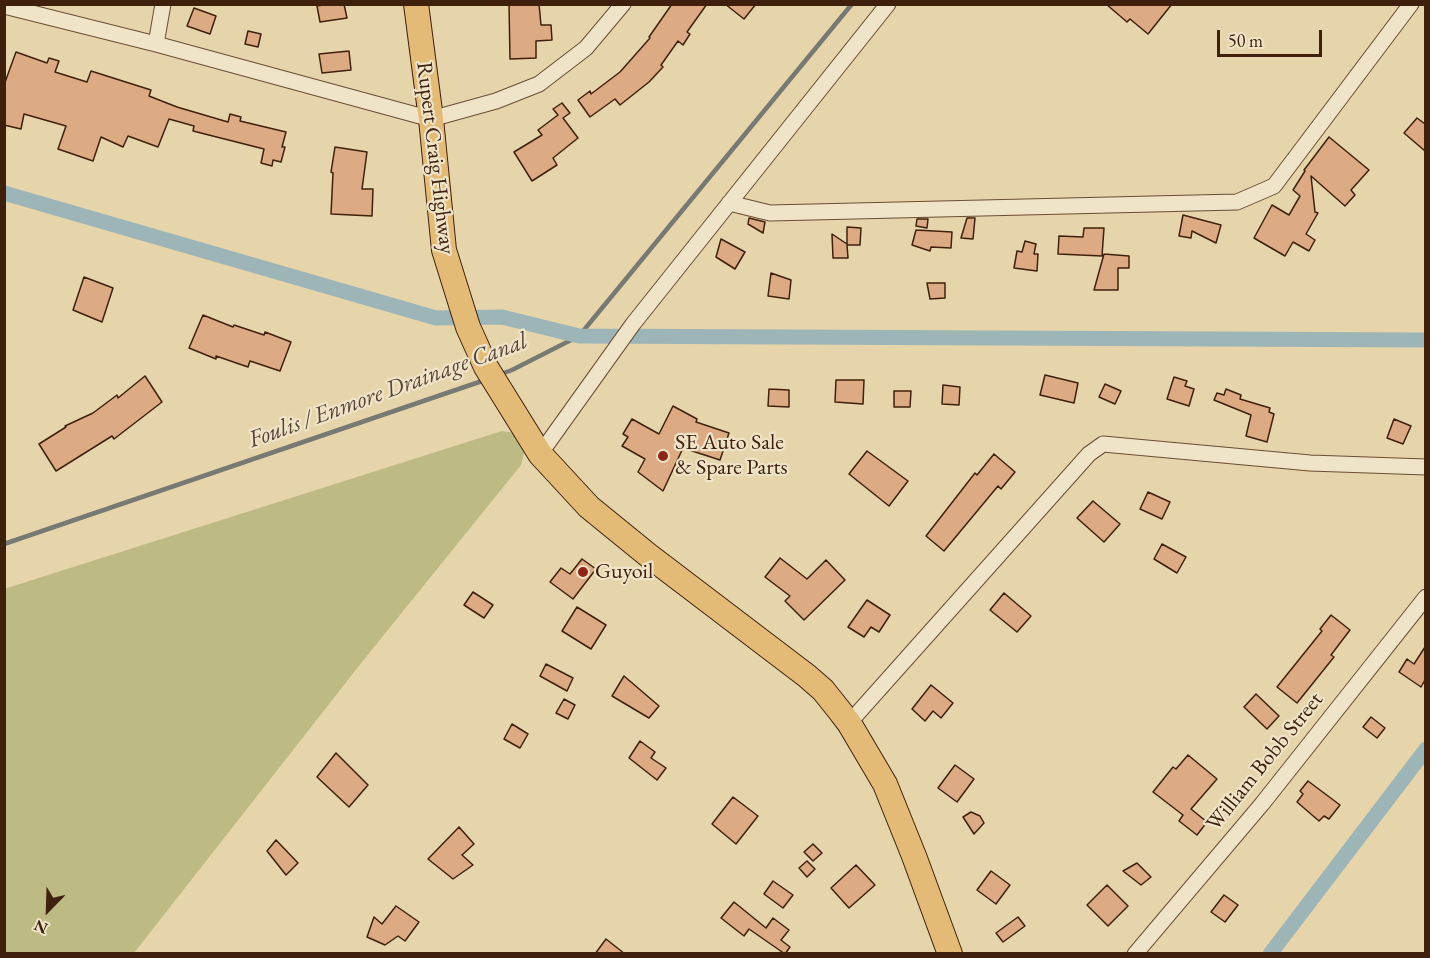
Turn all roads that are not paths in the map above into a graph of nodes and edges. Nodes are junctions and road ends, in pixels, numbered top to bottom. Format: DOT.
graph roads {
  1 [pos="163,4"];
  2 [pos="416,4"];
  3 [pos="623,4"];
  4 [pos="888,4"];
  5 [pos="1411,4"];
  6 [pos="4,6"];
  7 [pos="156,44"];
  8 [pos="431,119"];
  9 [pos="729,203"];
  10 [pos="540,454"];
  11 [pos="1425,467"];
  12 [pos="1425,597"];
  13 [pos="849,723"];
  14 [pos="950,954"];
  15 [pos="1135,954"];
  1 -- 7 [label="street"];
  2 -- 8 [label="main road, Rupert Craig Highway"];
  3 -- 8 [label="street"];
  4 -- 9 [label="street"];
  5 -- 9 [label="street"];
  6 -- 7 [label="street"];
  7 -- 8 [label="street"];
  8 -- 10 [label="main road, Rupert Craig Highway"];
  9 -- 10 [label="street"];
  10 -- 13 [label="main road, Rupert Craig Highway"];
  11 -- 13 [label="street"];
  12 -- 15 [label="street, William Bobb Street"];
  13 -- 14 [label="main road, Rupert Craig Highway"];
}
